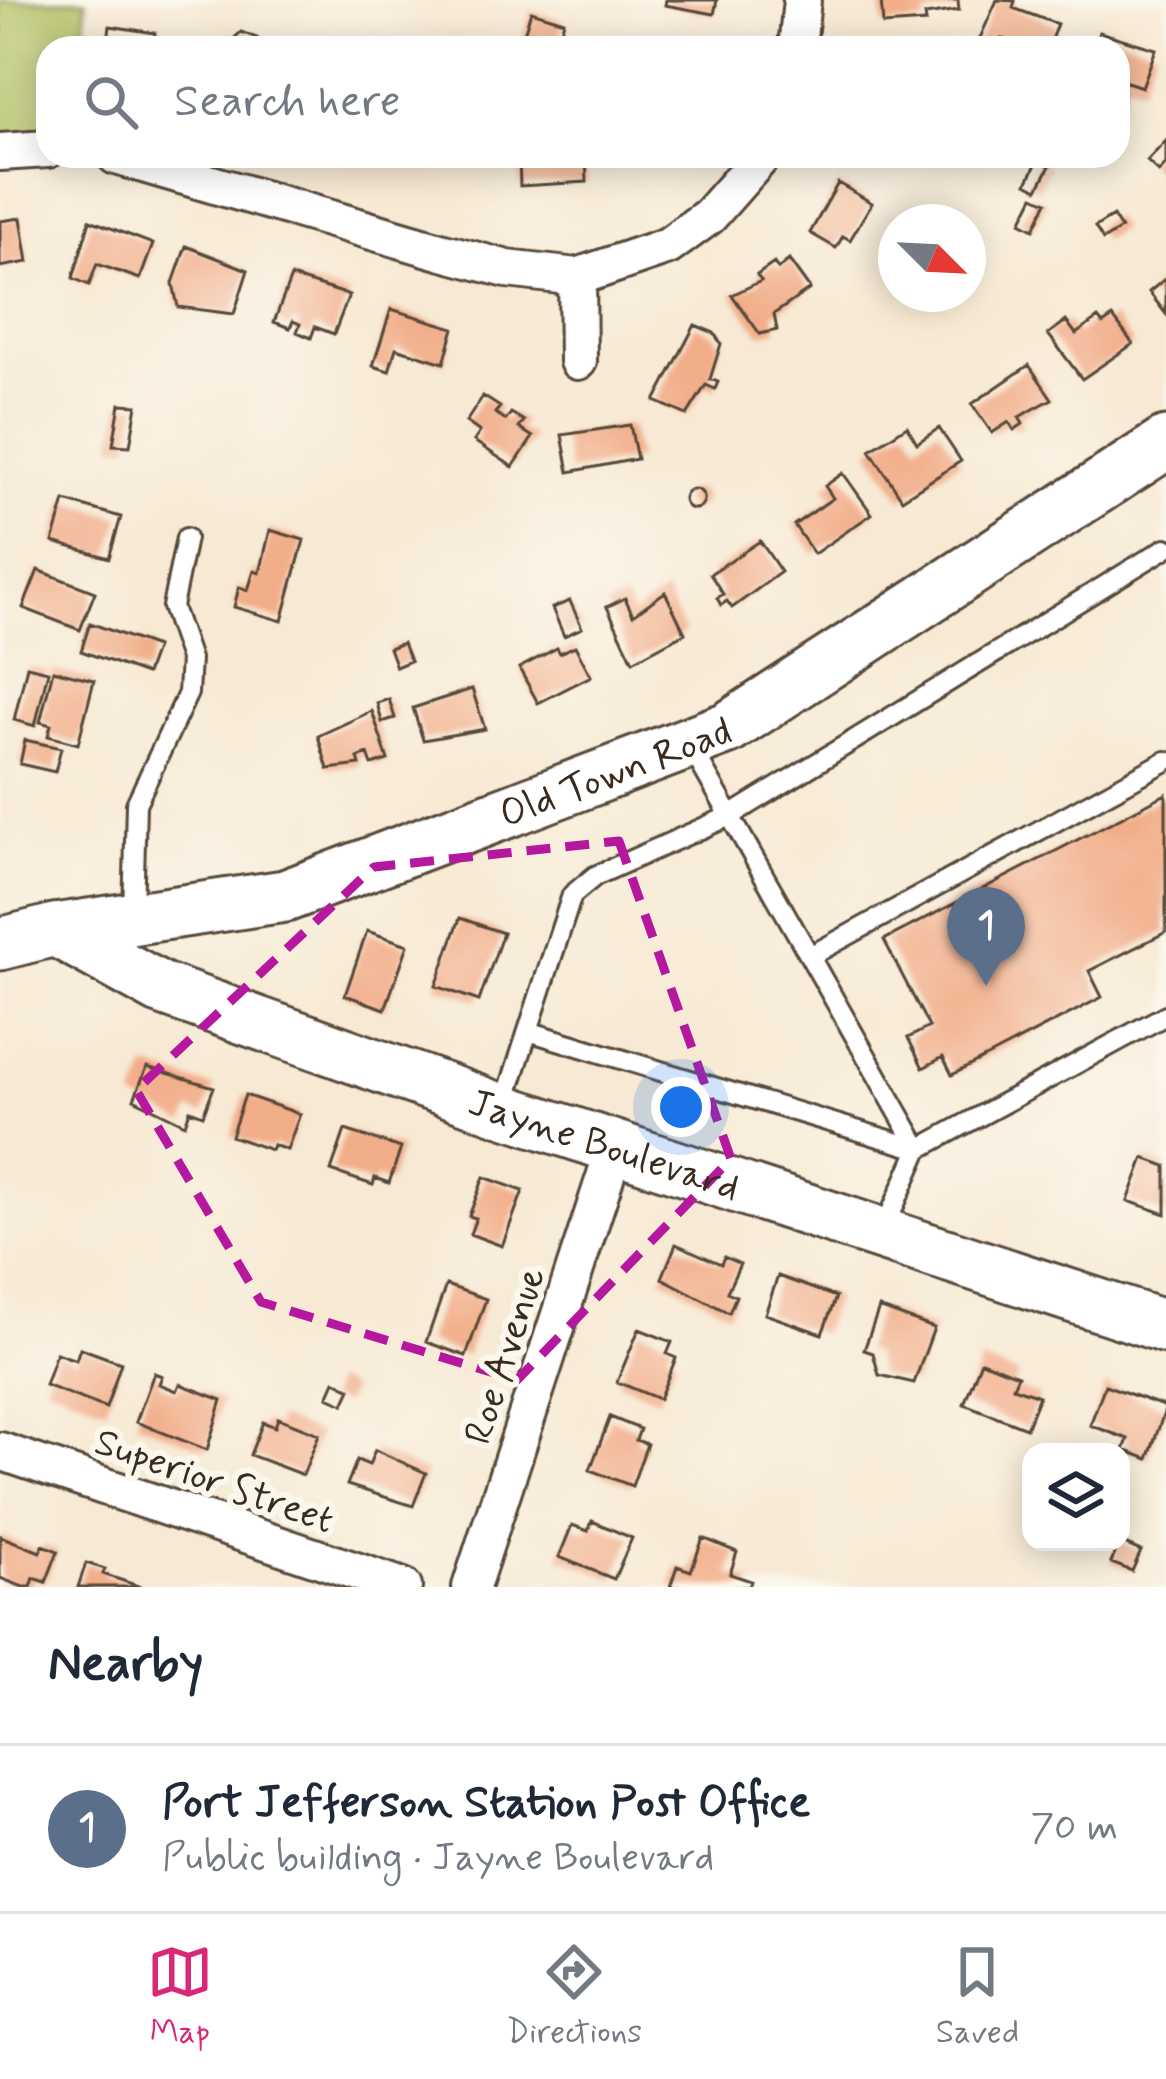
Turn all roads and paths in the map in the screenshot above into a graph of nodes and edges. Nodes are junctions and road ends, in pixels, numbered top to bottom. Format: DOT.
graph roads {
  1 [pos="802,0"];
  2 [pos="10,24"];
  3 [pos="0,28"];
  4 [pos="798,36"];
  5 [pos="36,150"];
  6 [pos="0,152"];
  7 [pos="157,168"];
  8 [pos="751,168"];
  9 [pos="577,277"];
  10 [pos="578,362"];
  11 [pos="1166,443"];
  12 [pos="186,538"];
  13 [pos="1166,548"];
  14 [pos="688,743"];
  15 [pos="1166,761"];
  16 [pos="732,814"];
  17 [pos="132,919"];
  18 [pos="55,930"];
  19 [pos="0,944"];
  20 [pos="812,955"];
  21 [pos="1166,1016"];
  22 [pos="528,1031"];
  23 [pos="502,1110"];
  24 [pos="920,1149"];
  25 [pos="614,1150"];
  26 [pos="881,1236"];
  27 [pos="1166,1327"];
  28 [pos="0,1450"];
  29 [pos="403,1587"];
  30 [pos="471,1587"];
  1 -- 4 [label="street"];
  2 -- 3 [label="path"];
  5 -- 6 [label="street"];
  7 -- 9 [label="street"];
  8 -- 9 [label="street"];
  9 -- 10 [label="street"];
  11 -- 14 [label="main road, Old Town Road"];
  12 -- 17 [label="lane"];
  13 -- 16 [label="lane"];
  14 -- 16 [label="lane"];
  14 -- 17 [label="main road, Old Town Road"];
  15 -- 20 [label="lane"];
  16 -- 20 [label="lane"];
  16 -- 22 [label="lane"];
  17 -- 18 [label="main road, Old Town Road"];
  18 -- 19 [label="main road, Old Town Road"];
  18 -- 23 [label="main road, Jayne Boulevard"];
  20 -- 24 [label="lane"];
  21 -- 24 [label="lane"];
  22 -- 23 [label="lane"];
  22 -- 24 [label="lane"];
  23 -- 25 [label="main road, Jayne Boulevard"];
  24 -- 26 [label="lane"];
  25 -- 26 [label="main road, Jayne Boulevard"];
  25 -- 30 [label="street, Roe Avenue"];
  26 -- 27 [label="main road, Jayne Boulevard"];
  28 -- 29 [label="street, Superior Street"];
}
